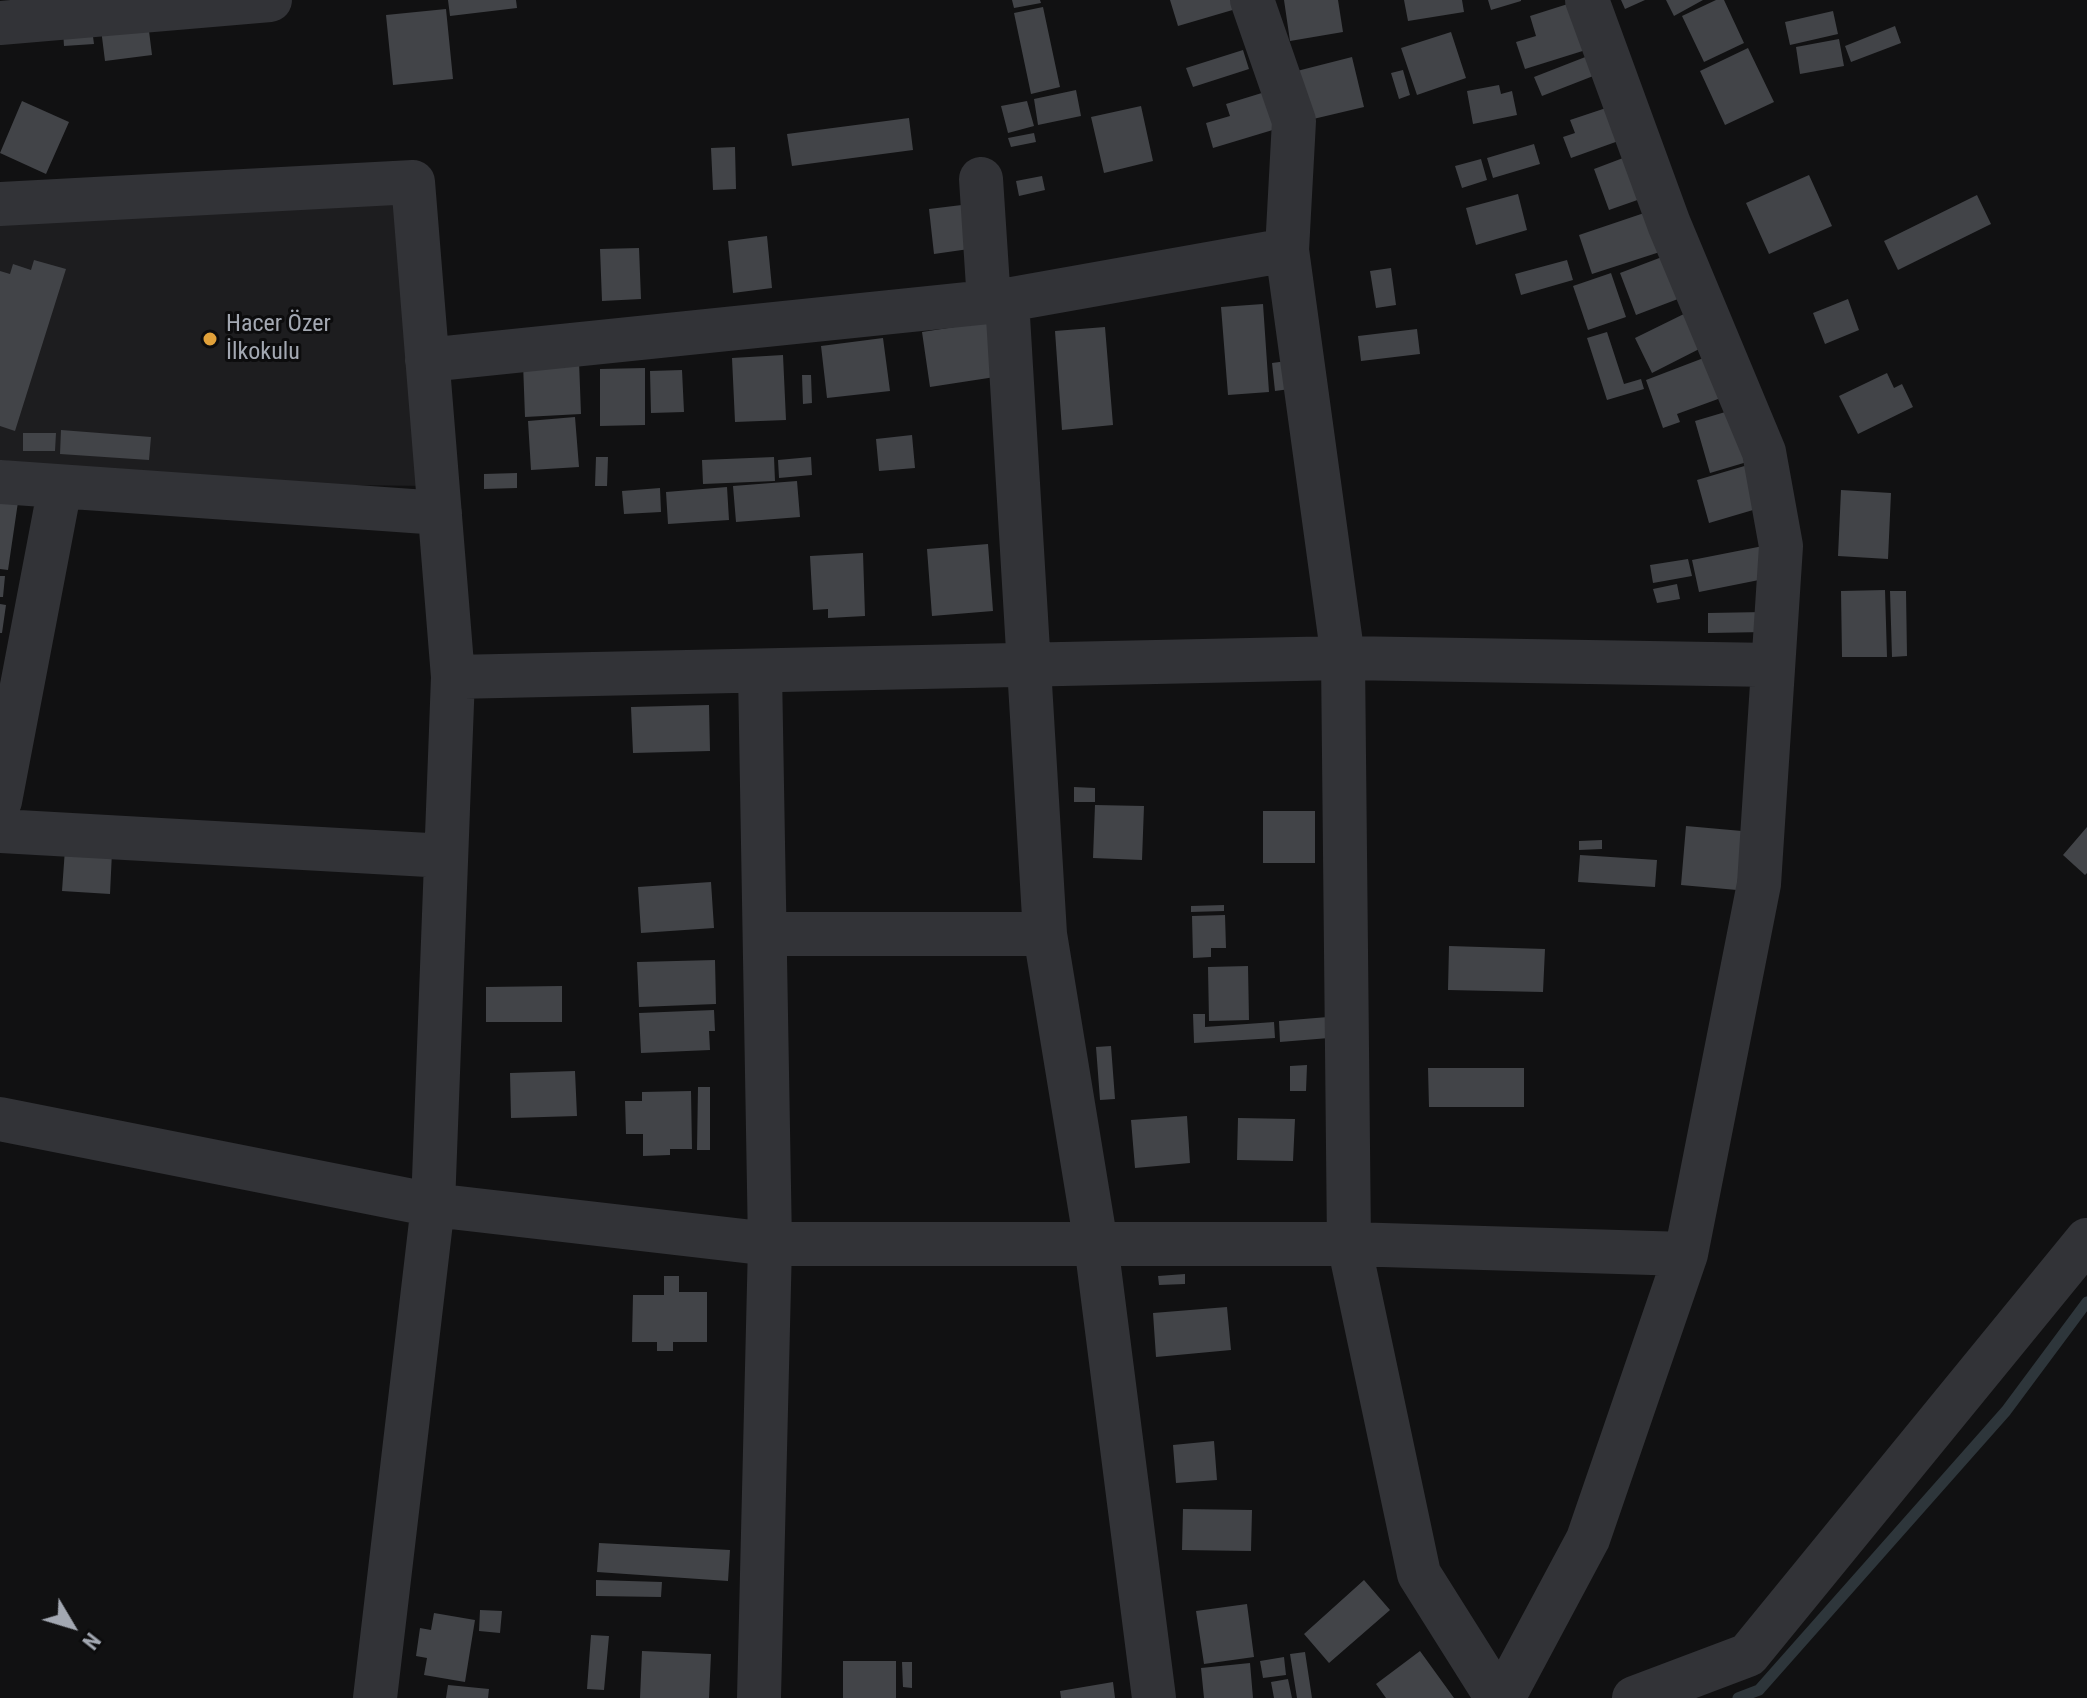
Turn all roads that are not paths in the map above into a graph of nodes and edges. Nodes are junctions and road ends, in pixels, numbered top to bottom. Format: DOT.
graph roads {
  1 [pos="270,0"];
  2 [pos="1252,0"];
  3 [pos="1587,0"];
  4 [pos="0,23"];
  5 [pos="981,179"];
  6 [pos="0,204"];
  7 [pos="1287,250"];
  8 [pos="998,301"];
  9 [pos="427,360"];
  10 [pos="0,482"];
  11 [pos="60,487"];
  12 [pos="440,513"];
  13 [pos="1343,658"];
  14 [pos="1026,665"];
  15 [pos="1773,665"];
  16 [pos="760,671"];
  17 [pos="453,677"];
  18 [pos="0,801"];
  19 [pos="0,831"];
  20 [pos="446,856"];
  21 [pos="765,934"];
  22 [pos="1045,934"];
  23 [pos="0,1119"];
  24 [pos="433,1205"];
  25 [pos="2087,1240"];
  26 [pos="770,1244"];
  27 [pos="1096,1244"];
  28 [pos="1349,1244"];
  29 [pos="1686,1254"];
  30 [pos="375,1698"];
  31 [pos="759,1698"];
  32 [pos="1154,1698"];
  33 [pos="1500,1698"];
  34 [pos="1634,1698"];
  1 -- 4 [label="street"];
  2 -- 7 [label="street"];
  3 -- 15 [label="street"];
  5 -- 8 [label="street"];
  6 -- 9 [label="street"];
  7 -- 8 [label="street"];
  7 -- 13 [label="street"];
  8 -- 9 [label="street"];
  8 -- 14 [label="street"];
  9 -- 12 [label="street"];
  10 -- 11 [label="street"];
  11 -- 12 [label="street"];
  11 -- 18 [label="street"];
  12 -- 17 [label="street"];
  13 -- 14 [label="street"];
  13 -- 15 [label="street"];
  13 -- 28 [label="street"];
  14 -- 16 [label="street"];
  14 -- 22 [label="street"];
  15 -- 29 [label="street"];
  16 -- 17 [label="street"];
  16 -- 21 [label="street"];
  17 -- 20 [label="street"];
  19 -- 20 [label="street"];
  20 -- 24 [label="street"];
  21 -- 22 [label="street"];
  21 -- 26 [label="street"];
  22 -- 27 [label="street"];
  23 -- 24 [label="street"];
  24 -- 26 [label="street"];
  24 -- 30 [label="street"];
  25 -- 34 [label="street"];
  26 -- 27 [label="street"];
  26 -- 31 [label="street"];
  27 -- 28 [label="street"];
  27 -- 32 [label="street"];
  28 -- 29 [label="street"];
  28 -- 33 [label="street"];
  29 -- 33 [label="street"];
}
